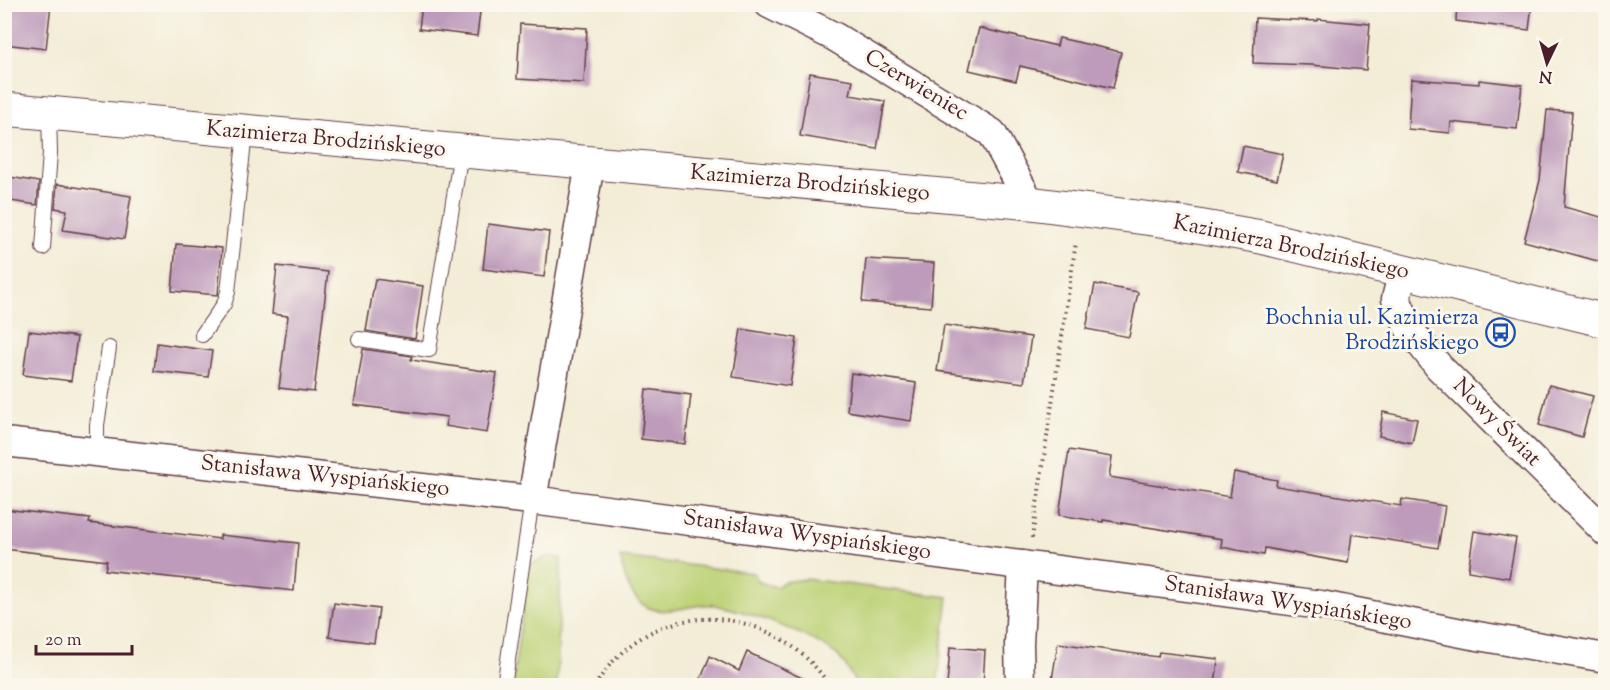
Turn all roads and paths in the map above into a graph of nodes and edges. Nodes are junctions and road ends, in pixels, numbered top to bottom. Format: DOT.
graph roads {
  1 [pos="769,4"];
  2 [pos="4,110"];
  3 [pos="49,114"];
  4 [pos="245,132"];
  5 [pos="461,152"];
  6 [pos="591,164"];
  7 [pos="1030,203"];
  8 [pos="1076,239"];
  9 [pos="44,248"];
  10 [pos="1403,271"];
  11 [pos="1605,321"];
  12 [pos="202,335"];
  13 [pos="359,339"];
  14 [pos="110,348"];
  15 [pos="4,442"];
  16 [pos="96,453"];
  17 [pos="531,500"];
  18 [pos="1605,532"];
  19 [pos="1023,565"];
  20 [pos="1605,658"];
  21 [pos="504,686"];
  22 [pos="595,686"];
  23 [pos="830,686"];
  24 [pos="1020,686"];
  1 -- 7 [label="street, Czerwieniec"];
  2 -- 3 [label="main road, Kazimierza Brodzińskiego"];
  3 -- 4 [label="main road, Kazimierza Brodzińskiego"];
  3 -- 9 [label="lane"];
  4 -- 5 [label="main road, Kazimierza Brodzińskiego"];
  4 -- 12 [label="lane"];
  5 -- 6 [label="main road, Kazimierza Brodzińskiego"];
  5 -- 13 [label="lane"];
  6 -- 7 [label="main road, Kazimierza Brodzińskiego"];
  6 -- 17 [label="street"];
  7 -- 10 [label="main road, Kazimierza Brodzińskiego"];
  8 -- 19 [label="path"];
  10 -- 11 [label="main road, Kazimierza Brodzińskiego"];
  10 -- 18 [label="street, Nowy Świat"];
  14 -- 16 [label="lane"];
  15 -- 16 [label="street, Stanisława Wyspiańskiego"];
  16 -- 17 [label="street, Stanisława Wyspiańskiego"];
  17 -- 19 [label="street, Stanisława Wyspiańskiego"];
  17 -- 21 [label="lane"];
  19 -- 20 [label="street, Stanisława Wyspiańskiego"];
  19 -- 24 [label="street"];
  22 -- 23 [label="path"];
}
